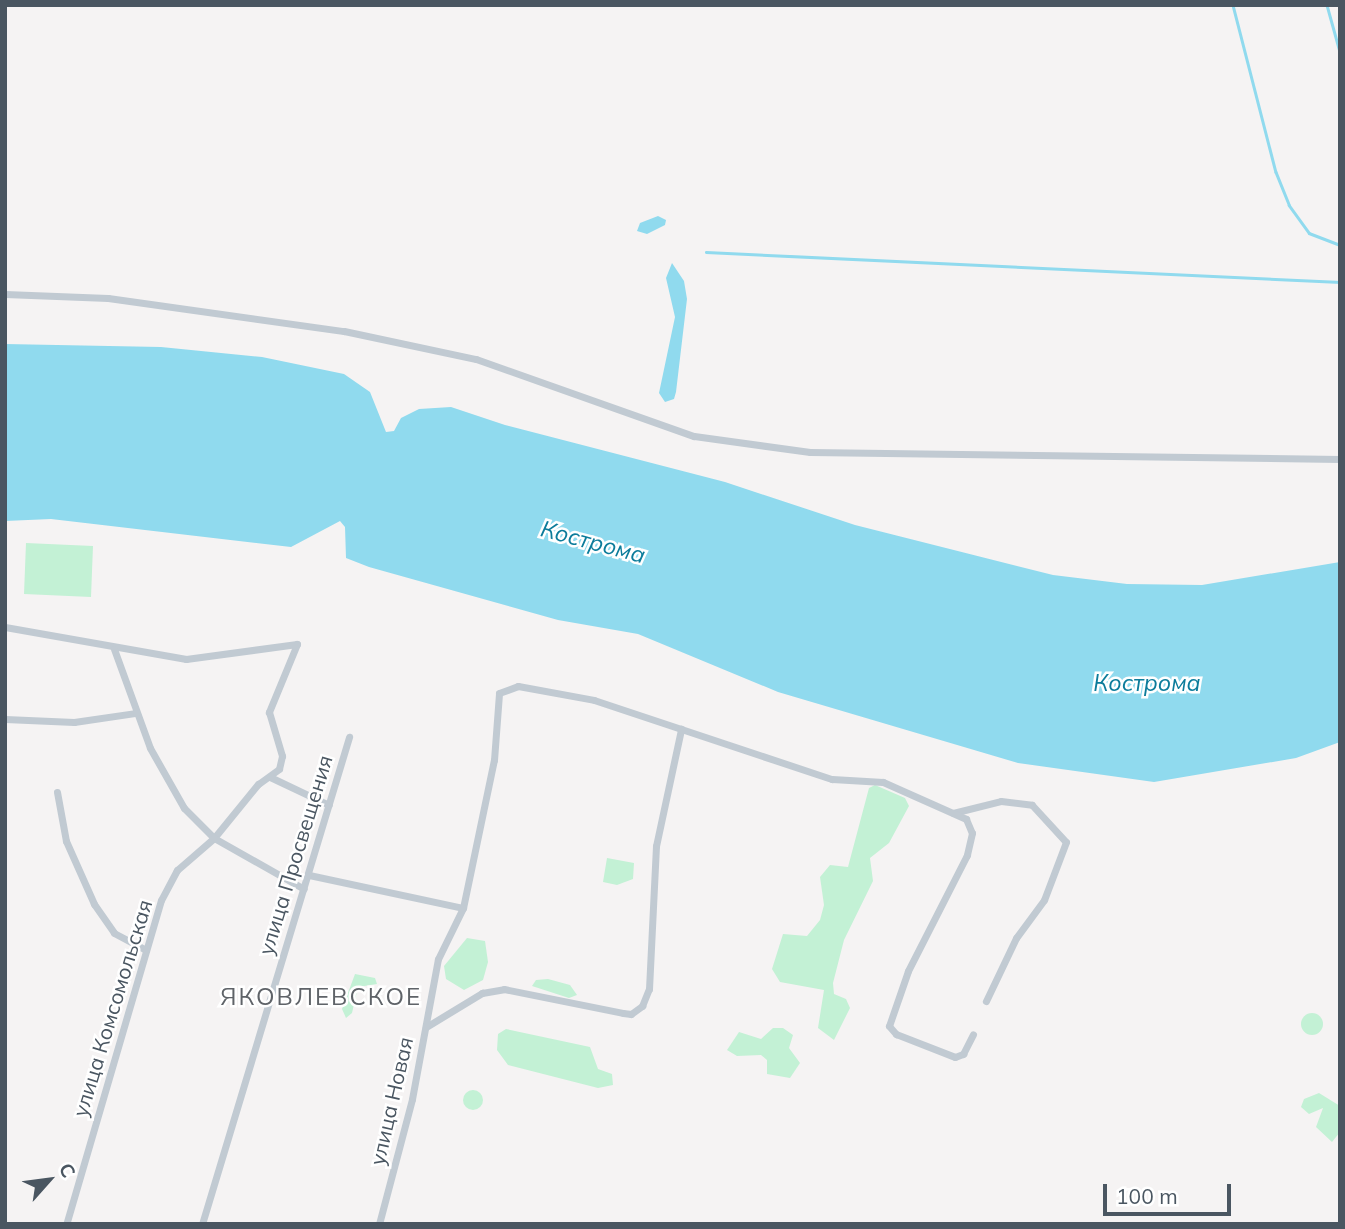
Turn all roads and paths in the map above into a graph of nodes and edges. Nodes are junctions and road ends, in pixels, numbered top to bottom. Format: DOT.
graph roads {
  1 [pos="5,294"];
  2 [pos="1340,459"];
  3 [pos="5,627"];
  4 [pos="114,649"];
  5 [pos="136,713"];
  6 [pos="5,719"];
  7 [pos="681,729"];
  8 [pos="349,737"];
  9 [pos="271,777"];
  10 [pos="57,792"];
  11 [pos="329,805"];
  12 [pos="953,813"];
  13 [pos="214,838"];
  14 [pos="309,875"];
  15 [pos="304,890"];
  16 [pos="463,908"];
  17 [pos="146,950"];
  18 [pos="986,1001"];
  19 [pos="426,1027"];
  20 [pos="973,1034"];
  21 [pos="66,1224"];
  22 [pos="202,1224"];
  23 [pos="379,1224"];
  1 -- 2 [label="street"];
  3 -- 4 [label="street"];
  4 -- 5 [label="street"];
  4 -- 9 [label="street"];
  5 -- 6 [label="street"];
  5 -- 13 [label="street"];
  7 -- 12 [label="street"];
  7 -- 16 [label="street, улица Новая"];
  7 -- 19 [label="street"];
  8 -- 11 [label="street, улица Просвещения"];
  9 -- 11 [label="street"];
  9 -- 13 [label="street, улица Комсомольская"];
  10 -- 17 [label="street"];
  11 -- 14 [label="street, улица Просвещения"];
  12 -- 18 [label="street"];
  12 -- 20 [label="street"];
  13 -- 15 [label="street"];
  13 -- 17 [label="street, улица Комсомольская"];
  14 -- 15 [label="street, улица Просвещения"];
  14 -- 16 [label="street"];
  15 -- 22 [label="street, улица Просвещения"];
  16 -- 19 [label="street, улица Новая"];
  17 -- 21 [label="street, улица Комсомольская"];
  19 -- 23 [label="street, улица Новая"];
}
